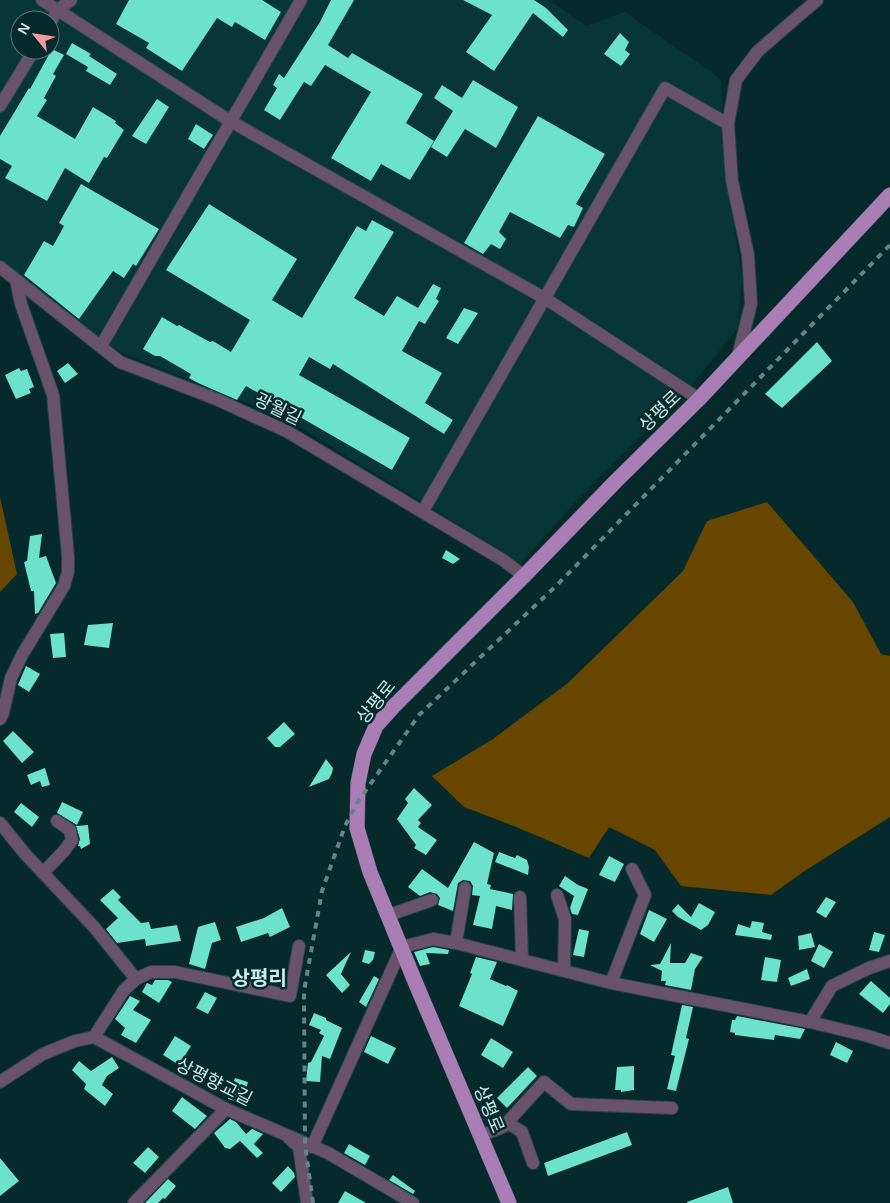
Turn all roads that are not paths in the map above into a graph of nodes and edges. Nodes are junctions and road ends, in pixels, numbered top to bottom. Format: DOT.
graph roads {
  1 [pos="42,0"];
  2 [pos="70,0"];
  3 [pos="301,0"];
  4 [pos="817,0"];
  5 [pos="58,10"];
  6 [pos="60,11"];
  7 [pos="28,60"];
  8 [pos="0,106"];
  9 [pos="230,121"];
  10 [pos="728,124"];
  11 [pos="890,195"];
  12 [pos="0,267"];
  13 [pos="16,280"];
  14 [pos="546,299"];
  15 [pos="101,346"];
  16 [pos="738,356"];
  17 [pos="699,399"];
  18 [pos="424,511"];
  19 [pos="524,576"];
  20 [pos="0,719"];
  21 [pos="57,821"];
  22 [pos="0,823"];
  23 [pos="632,869"];
  24 [pos="43,872"];
  25 [pos="465,888"];
  26 [pos="557,895"];
  27 [pos="520,897"];
  28 [pos="432,900"];
  29 [pos="388,915"];
  30 [pos="456,943"];
  31 [pos="299,946"];
  32 [pos="402,947"];
  33 [pos="522,959"];
  34 [pos="890,961"];
  35 [pos="564,970"];
  36 [pos="136,979"];
  37 [pos="611,983"];
  38 [pos="810,1022"];
  39 [pos="94,1038"];
  40 [pos="890,1043"];
  41 [pos="0,1082"];
  42 [pos="672,1108"];
  43 [pos="226,1109"];
  44 [pos="508,1123"];
  45 [pos="285,1134"];
  46 [pos="480,1136"];
  47 [pos="312,1146"];
  48 [pos="534,1163"];
  49 [pos="134,1203"];
  50 [pos="307,1203"];
  51 [pos="413,1203"];
  52 [pos="509,1203"];
  1 -- 5 [label="street"];
  2 -- 5 [label="street"];
  3 -- 9 [label="street"];
  4 -- 10 [label="street, 상평로"];
  6 -- 9 [label="street"];
  7 -- 8 [label="street"];
  9 -- 14 [label="street"];
  9 -- 15 [label="street"];
  10 -- 14 [label="street"];
  10 -- 16 [label="street, 상평로"];
  11 -- 16 [label="main road, 상평로"];
  12 -- 13 [label="street, 광월길"];
  13 -- 15 [label="street, 광월길"];
  13 -- 20 [label="street"];
  14 -- 17 [label="street"];
  14 -- 18 [label="street"];
  15 -- 18 [label="street, 광월길"];
  16 -- 17 [label="main road, 상평로"];
  17 -- 19 [label="main road, 상평로"];
  18 -- 19 [label="street, 광월길"];
  19 -- 29 [label="main road, 상평로"];
  21 -- 24 [label="street"];
  22 -- 24 [label="street"];
  23 -- 37 [label="street"];
  24 -- 36 [label="street"];
  25 -- 30 [label="street"];
  26 -- 35 [label="street"];
  27 -- 33 [label="street"];
  28 -- 29 [label="street"];
  29 -- 32 [label="main road, 상평로"];
  30 -- 32 [label="street"];
  30 -- 33 [label="street"];
  31 -- 36 [label="street"];
  32 -- 46 [label="main road, 상평로"];
  32 -- 47 [label="street"];
  33 -- 35 [label="street"];
  34 -- 38 [label="street"];
  35 -- 37 [label="street"];
  36 -- 39 [label="street"];
  37 -- 38 [label="street"];
  38 -- 40 [label="street"];
  39 -- 41 [label="street"];
  39 -- 43 [label="street, 상평향교길"];
  42 -- 44 [label="street"];
  43 -- 45 [label="street, 상평향교길"];
  43 -- 49 [label="street"];
  44 -- 46 [label="street"];
  44 -- 48 [label="street"];
  45 -- 47 [label="street, 상평향교길"];
  45 -- 50 [label="street"];
  46 -- 52 [label="main road, 상평로"];
  47 -- 51 [label="street, 상평향교길"];
}
